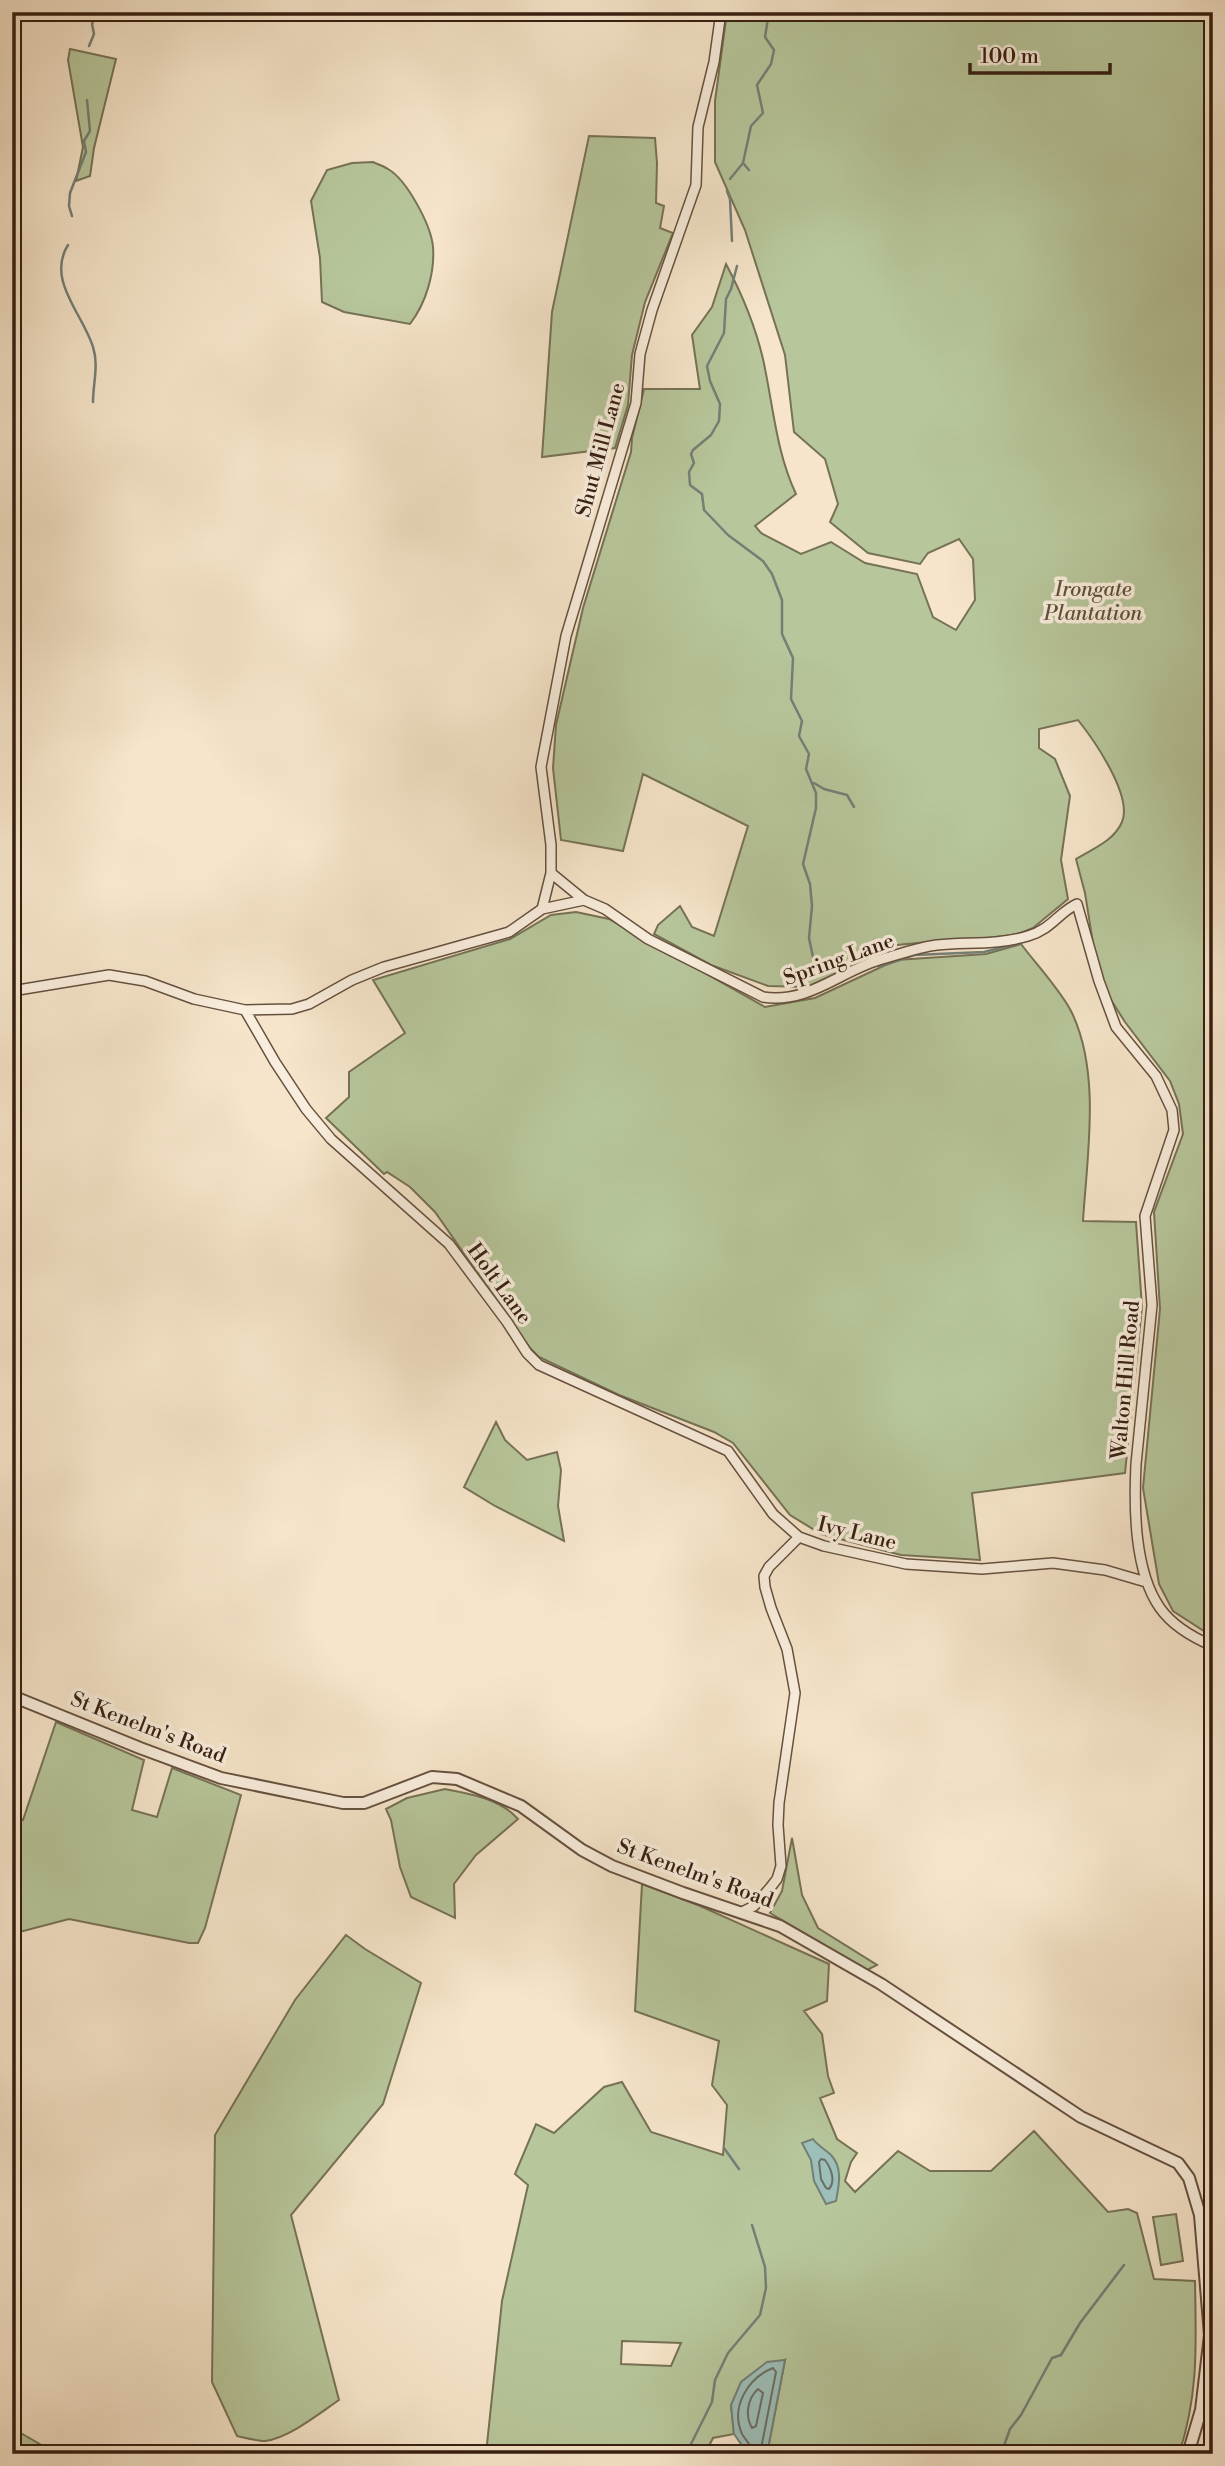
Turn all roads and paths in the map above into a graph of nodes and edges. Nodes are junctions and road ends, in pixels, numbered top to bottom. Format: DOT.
graph roads {
  1 [pos="722,12"];
  2 [pos="551,873"];
  3 [pos="584,900"];
  4 [pos="544,904"];
  5 [pos="1077,904"];
  6 [pos="12,991"];
  7 [pos="245,1010"];
  8 [pos="799,1537"];
  9 [pos="1146,1582"];
  10 [pos="1213,1646"];
  11 [pos="12,1696"];
  12 [pos="743,1912"];
  13 [pos="1212,2335"];
  14 [pos="1188,2454"];
  1 -- 2 [label="street, Shut Mill Lane"];
  2 -- 3 [label="street, Spring Lane"];
  2 -- 4 [label="street, Shut Mill Lane"];
  3 -- 4 [label="street"];
  3 -- 5 [label="street, Spring Lane"];
  4 -- 7 [label="street"];
  5 -- 9 [label="street, Walton Hill Road"];
  6 -- 7 [label="street"];
  7 -- 8 [label="street, Holt Lane"];
  8 -- 9 [label="street, Ivy Lane"];
  8 -- 12 [label="street, Ivy Lane"];
  9 -- 10 [label="street, Walton Hill Road"];
  11 -- 12 [label="street, St Kenelm's Road"];
  12 -- 13 [label="street, St Kenelm's Road"];
  13 -- 14 [label="street, St Kenelm's Road"];
}
